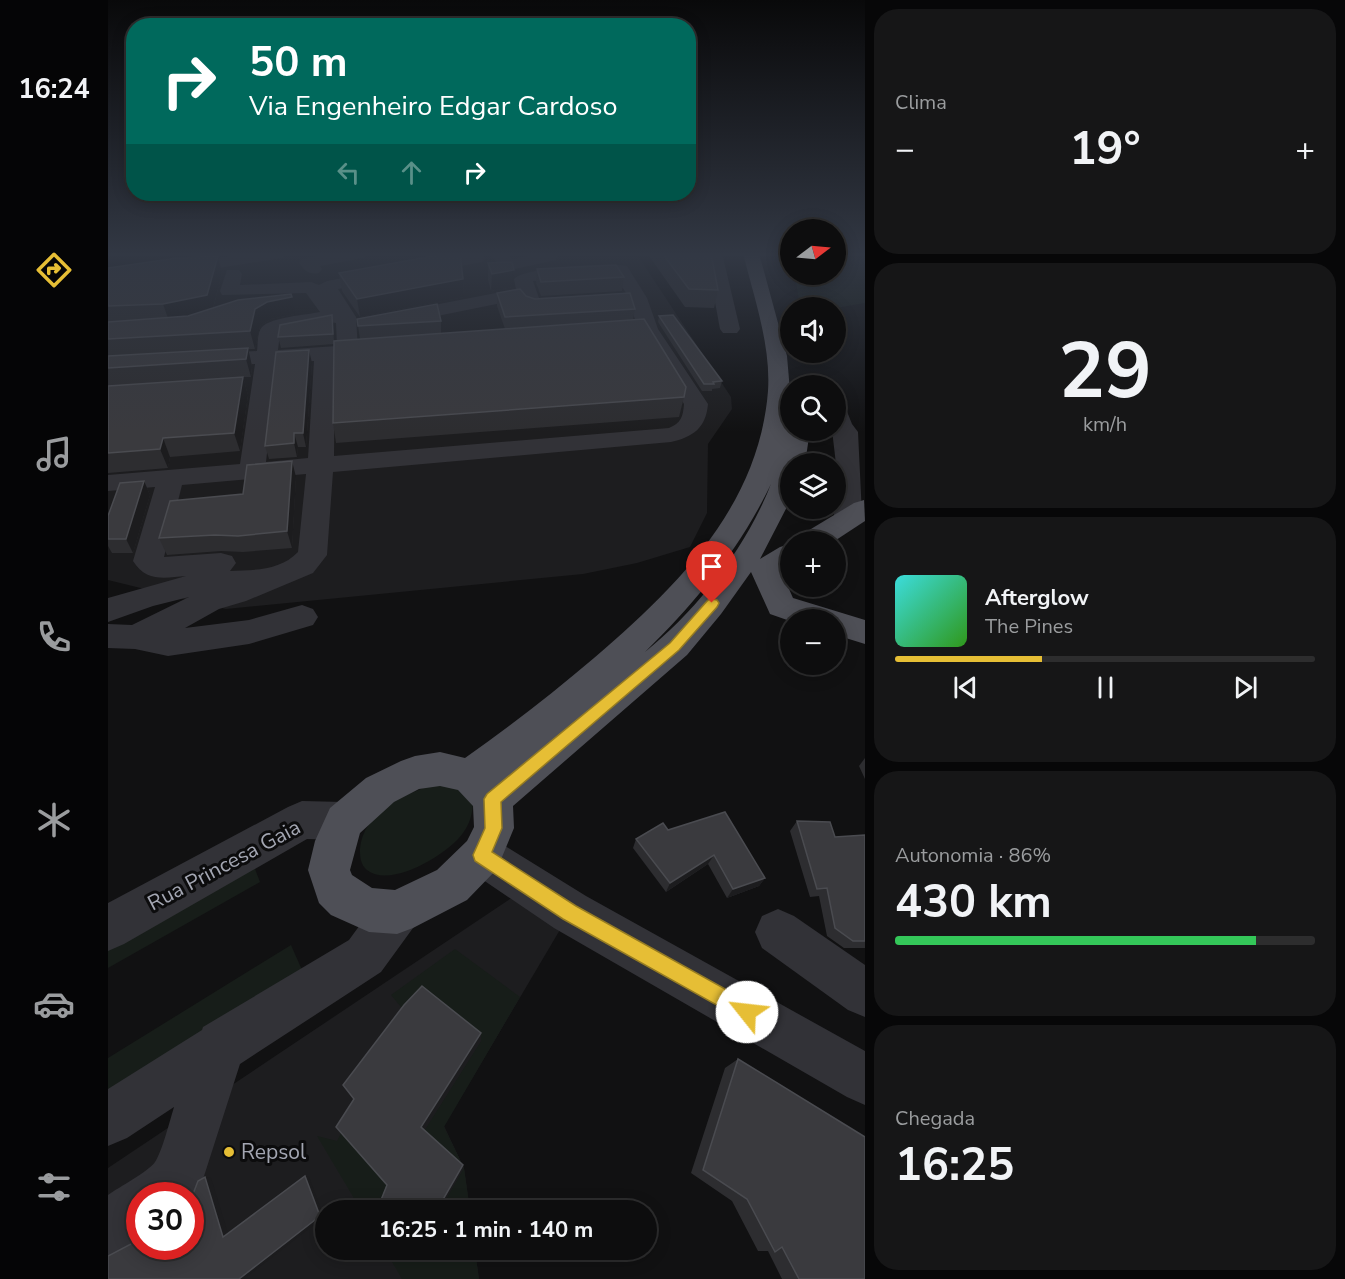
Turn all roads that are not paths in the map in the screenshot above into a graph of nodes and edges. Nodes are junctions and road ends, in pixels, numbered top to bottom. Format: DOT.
graph roads {
  1 [pos="327,313"];
  2 [pos="345,313"];
  3 [pos="429,313"];
  4 [pos="442,313"];
  5 [pos="643,313"];
  6 [pos="727,313"];
  7 [pos="780,327"];
  8 [pos="648,329"];
  9 [pos="730,329"];
  10 [pos="625,331"];
  11 [pos="448,332"];
  12 [pos="340,333"];
  13 [pos="371,349"];
  14 [pos="265,356"];
  15 [pos="187,361"];
  16 [pos="263,385"];
  17 [pos="239,387"];
  18 [pos="846,432"];
  19 [pos="320,465"];
  20 [pos="248,471"];
  21 [pos="108,483"];
  22 [pos="168,489"];
  23 [pos="780,492"];
  24 [pos="854,513"];
  25 [pos="827,531"];
  26 [pos="780,560"];
  27 [pos="302,566"];
  28 [pos="259,582"];
  29 [pos="789,609"];
  30 [pos="108,612"];
  31 [pos="173,620"];
  32 [pos="846,626"];
  33 [pos="865,632"];
  34 [pos="122,637"];
  35 [pos="661,639"];
  36 [pos="481,788"];
  37 [pos="344,822"];
  38 [pos="482,855"];
  39 [pos="397,912"];
  40 [pos="108,928"];
  41 [pos="778,932"];
  42 [pos="865,993"];
  43 [pos="221,1045"];
  44 [pos="865,1079"];
  45 [pos="108,1119"];
  46 [pos="175,1182"];
  47 [pos="126,1216"];
  48 [pos="108,1228"];
  1 -- 12 [label="street"];
  2 -- 12 [label="street"];
  3 -- 12 [label="street"];
  4 -- 11 [label="street"];
  5 -- 8 [label="street"];
  6 -- 9 [label="street"];
  7 -- 35 [label="main road"];
  8 -- 10 [label="street"];
  8 -- 19 [label="street"];
  12 -- 13 [label="street"];
  12 -- 14 [label="street"];
  12 -- 14 [label="street"];
  12 -- 19 [label="street"];
  14 -- 15 [label="street"];
  14 -- 16 [label="street"];
  16 -- 17 [label="street"];
  16 -- 20 [label="street"];
  18 -- 24 [label="street"];
  19 -- 20 [label="street"];
  19 -- 27 [label="street"];
  20 -- 22 [label="street"];
  21 -- 22 [label="street"];
  22 -- 27 [label="street"];
  23 -- 35 [label="main road"];
  24 -- 25 [label="main road"];
  26 -- 29 [label="main road"];
  27 -- 28 [label="street"];
  28 -- 30 [label="street"];
  28 -- 31 [label="street"];
  30 -- 31 [label="street"];
  31 -- 34 [label="street"];
  31 -- 34 [label="street"];
  32 -- 33 [label="main road"];
  35 -- 36 [label="main road"];
  36 -- 37 [label="main road"];
  36 -- 38 [label="main road"];
  37 -- 39 [label="main road"];
  37 -- 40 [label="street, Rua Princesa Gaia"];
  38 -- 39 [label="main road"];
  38 -- 44 [label="street"];
  39 -- 43 [label="street"];
  41 -- 42 [label="street"];
  43 -- 45 [label="street"];
  43 -- 46 [label="street"];
  47 -- 48 [label="street"];
}
